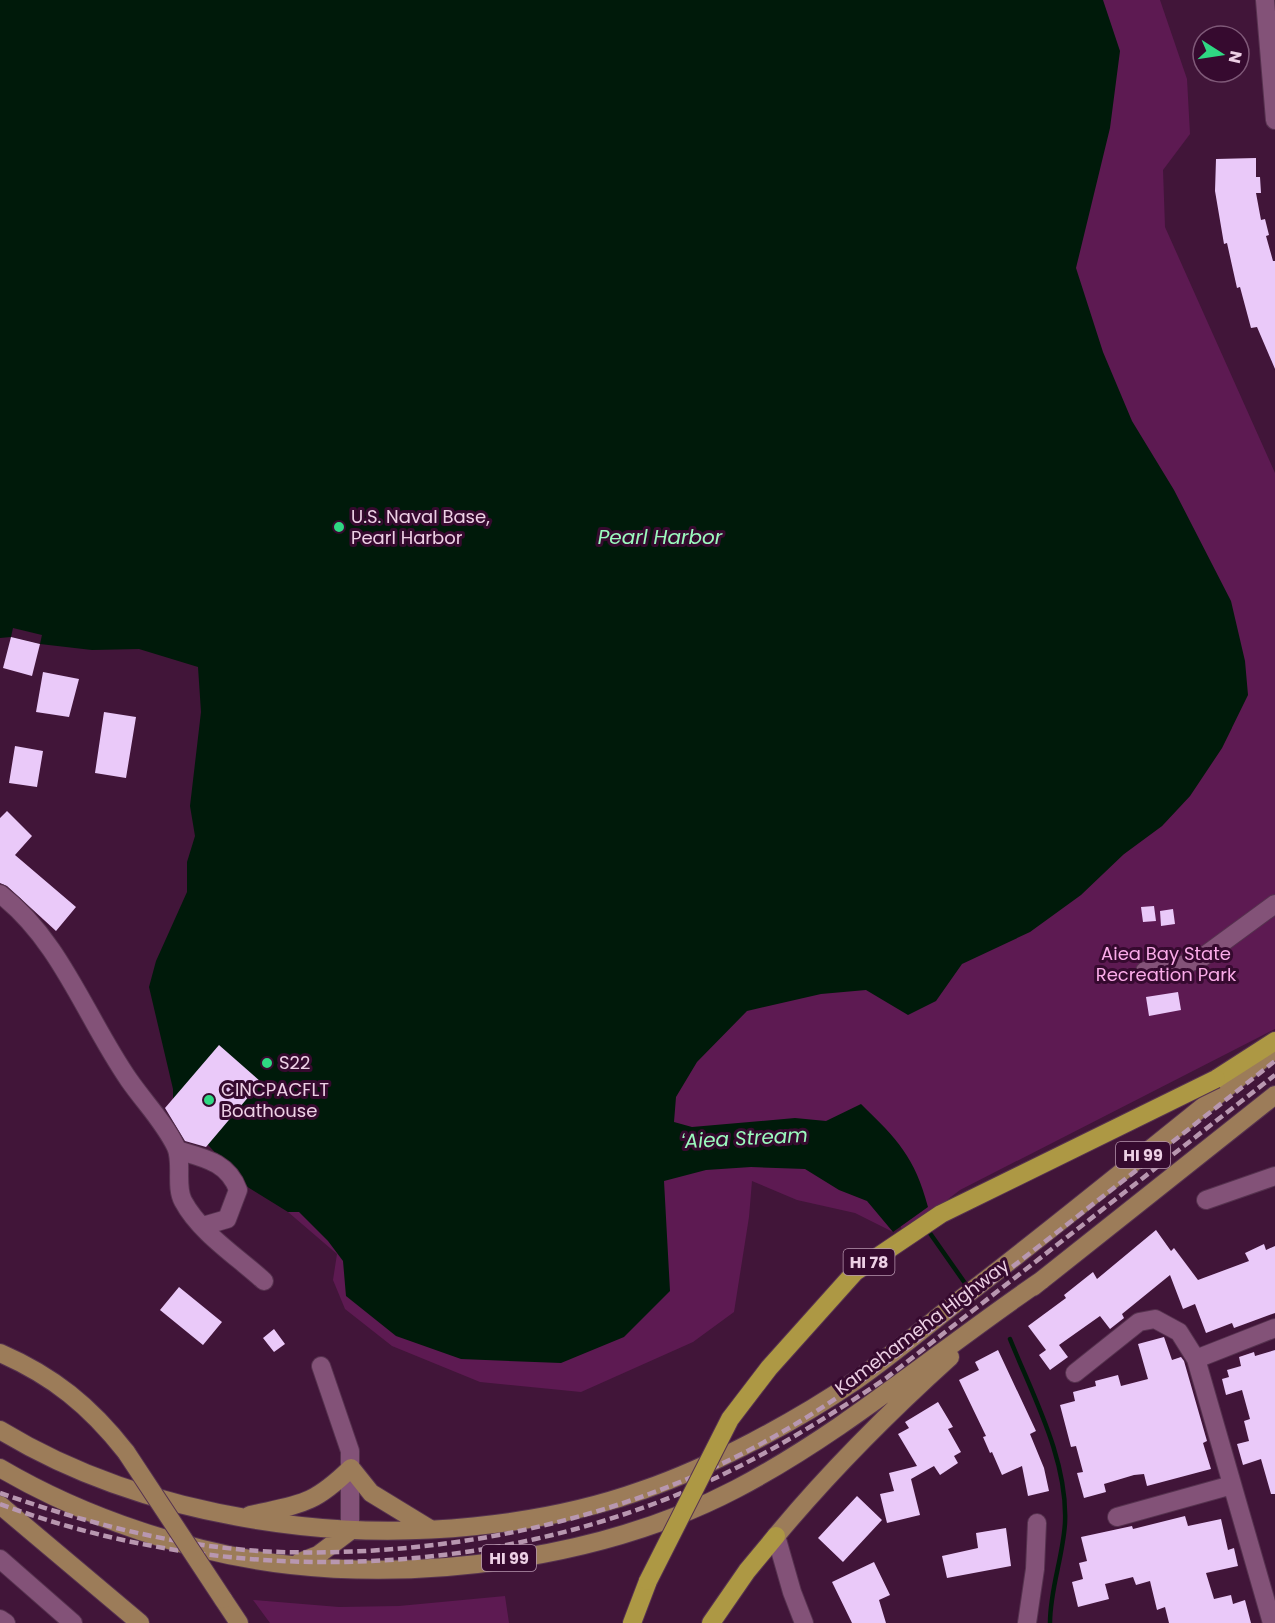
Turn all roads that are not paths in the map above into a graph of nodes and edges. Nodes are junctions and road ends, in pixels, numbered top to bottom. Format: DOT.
graph roads {
  1 [pos="1265,0"];
  2 [pos="1275,120"];
  3 [pos="0,894"];
  4 [pos="1275,904"];
  5 [pos="1145,971"];
  6 [pos="1275,1041"];
  7 [pos="1275,1049"];
  8 [pos="1275,1095"];
  9 [pos="177,1150"];
  10 [pos="1275,1176"];
  11 [pos="1206,1200"];
  12 [pos="203,1226"];
  13 [pos="264,1281"];
  14 [pos="1275,1328"];
  15 [pos="975,1330"];
  16 [pos="0,1353"];
  17 [pos="1196,1359"];
  18 [pos="321,1366"];
  19 [pos="1075,1373"];
  20 [pos="0,1430"];
  21 [pos="0,1468"];
  22 [pos="351,1468"];
  23 [pos="1232,1485"];
  24 [pos="0,1505"];
  25 [pos="1117,1516"];
  26 [pos="237,1518"];
  27 [pos="1036,1523"];
  28 [pos="431,1530"];
  29 [pos="350,1531"];
  30 [pos="776,1536"];
  31 [pos="0,1559"];
  32 [pos="292,1565"];
  33 [pos="0,1619"];
  34 [pos="6,1623"];
  35 [pos="73,1623"];
  36 [pos="140,1623"];
  37 [pos="239,1623"];
  38 [pos="632,1623"];
  39 [pos="711,1623"];
  40 [pos="804,1623"];
  41 [pos="1027,1623"];
  42 [pos="1272,1623"];
  1 -- 2 [label="street"];
  3 -- 9 [label="street"];
  4 -- 5 [label="street"];
  6 -- 38 [label="highway, HI 78, bridge"];
  7 -- 28 [label="main road, Kamehameha Highway / HI 99"];
  8 -- 15 [label="main road, Kamehameha Highway / HI 99"];
  9 -- 12 [label="street"];
  9 -- 12 [label="street"];
  10 -- 11 [label="street"];
  12 -- 13 [label="street"];
  14 -- 17 [label="street"];
  15 -- 30 [label="main road, Kamehameha Highway"];
  15 -- 32 [label="main road, Kamehameha Highway / HI 99"];
  16 -- 37 [label="main road, bridge"];
  17 -- 19 [label="street"];
  17 -- 23 [label="street"];
  18 -- 22 [label="street"];
  20 -- 26 [label="main road, Kamehameha Highway / HI 99"];
  21 -- 32 [label="main road, Kamehameha Highway / HI 99"];
  22 -- 26 [label="main road"];
  22 -- 28 [label="main road"];
  22 -- 29 [label="street"];
  23 -- 25 [label="street"];
  23 -- 42 [label="street"];
  24 -- 36 [label="main road"];
  26 -- 29 [label="main road, Kamehameha Highway / HI 99"];
  27 -- 41 [label="street"];
  28 -- 29 [label="main road, Kamehameha Highway / HI 99"];
  29 -- 32 [label="main road"];
  30 -- 39 [label="highway"];
  30 -- 40 [label="street"];
  31 -- 35 [label="street"];
  33 -- 34 [label="street"];
}
